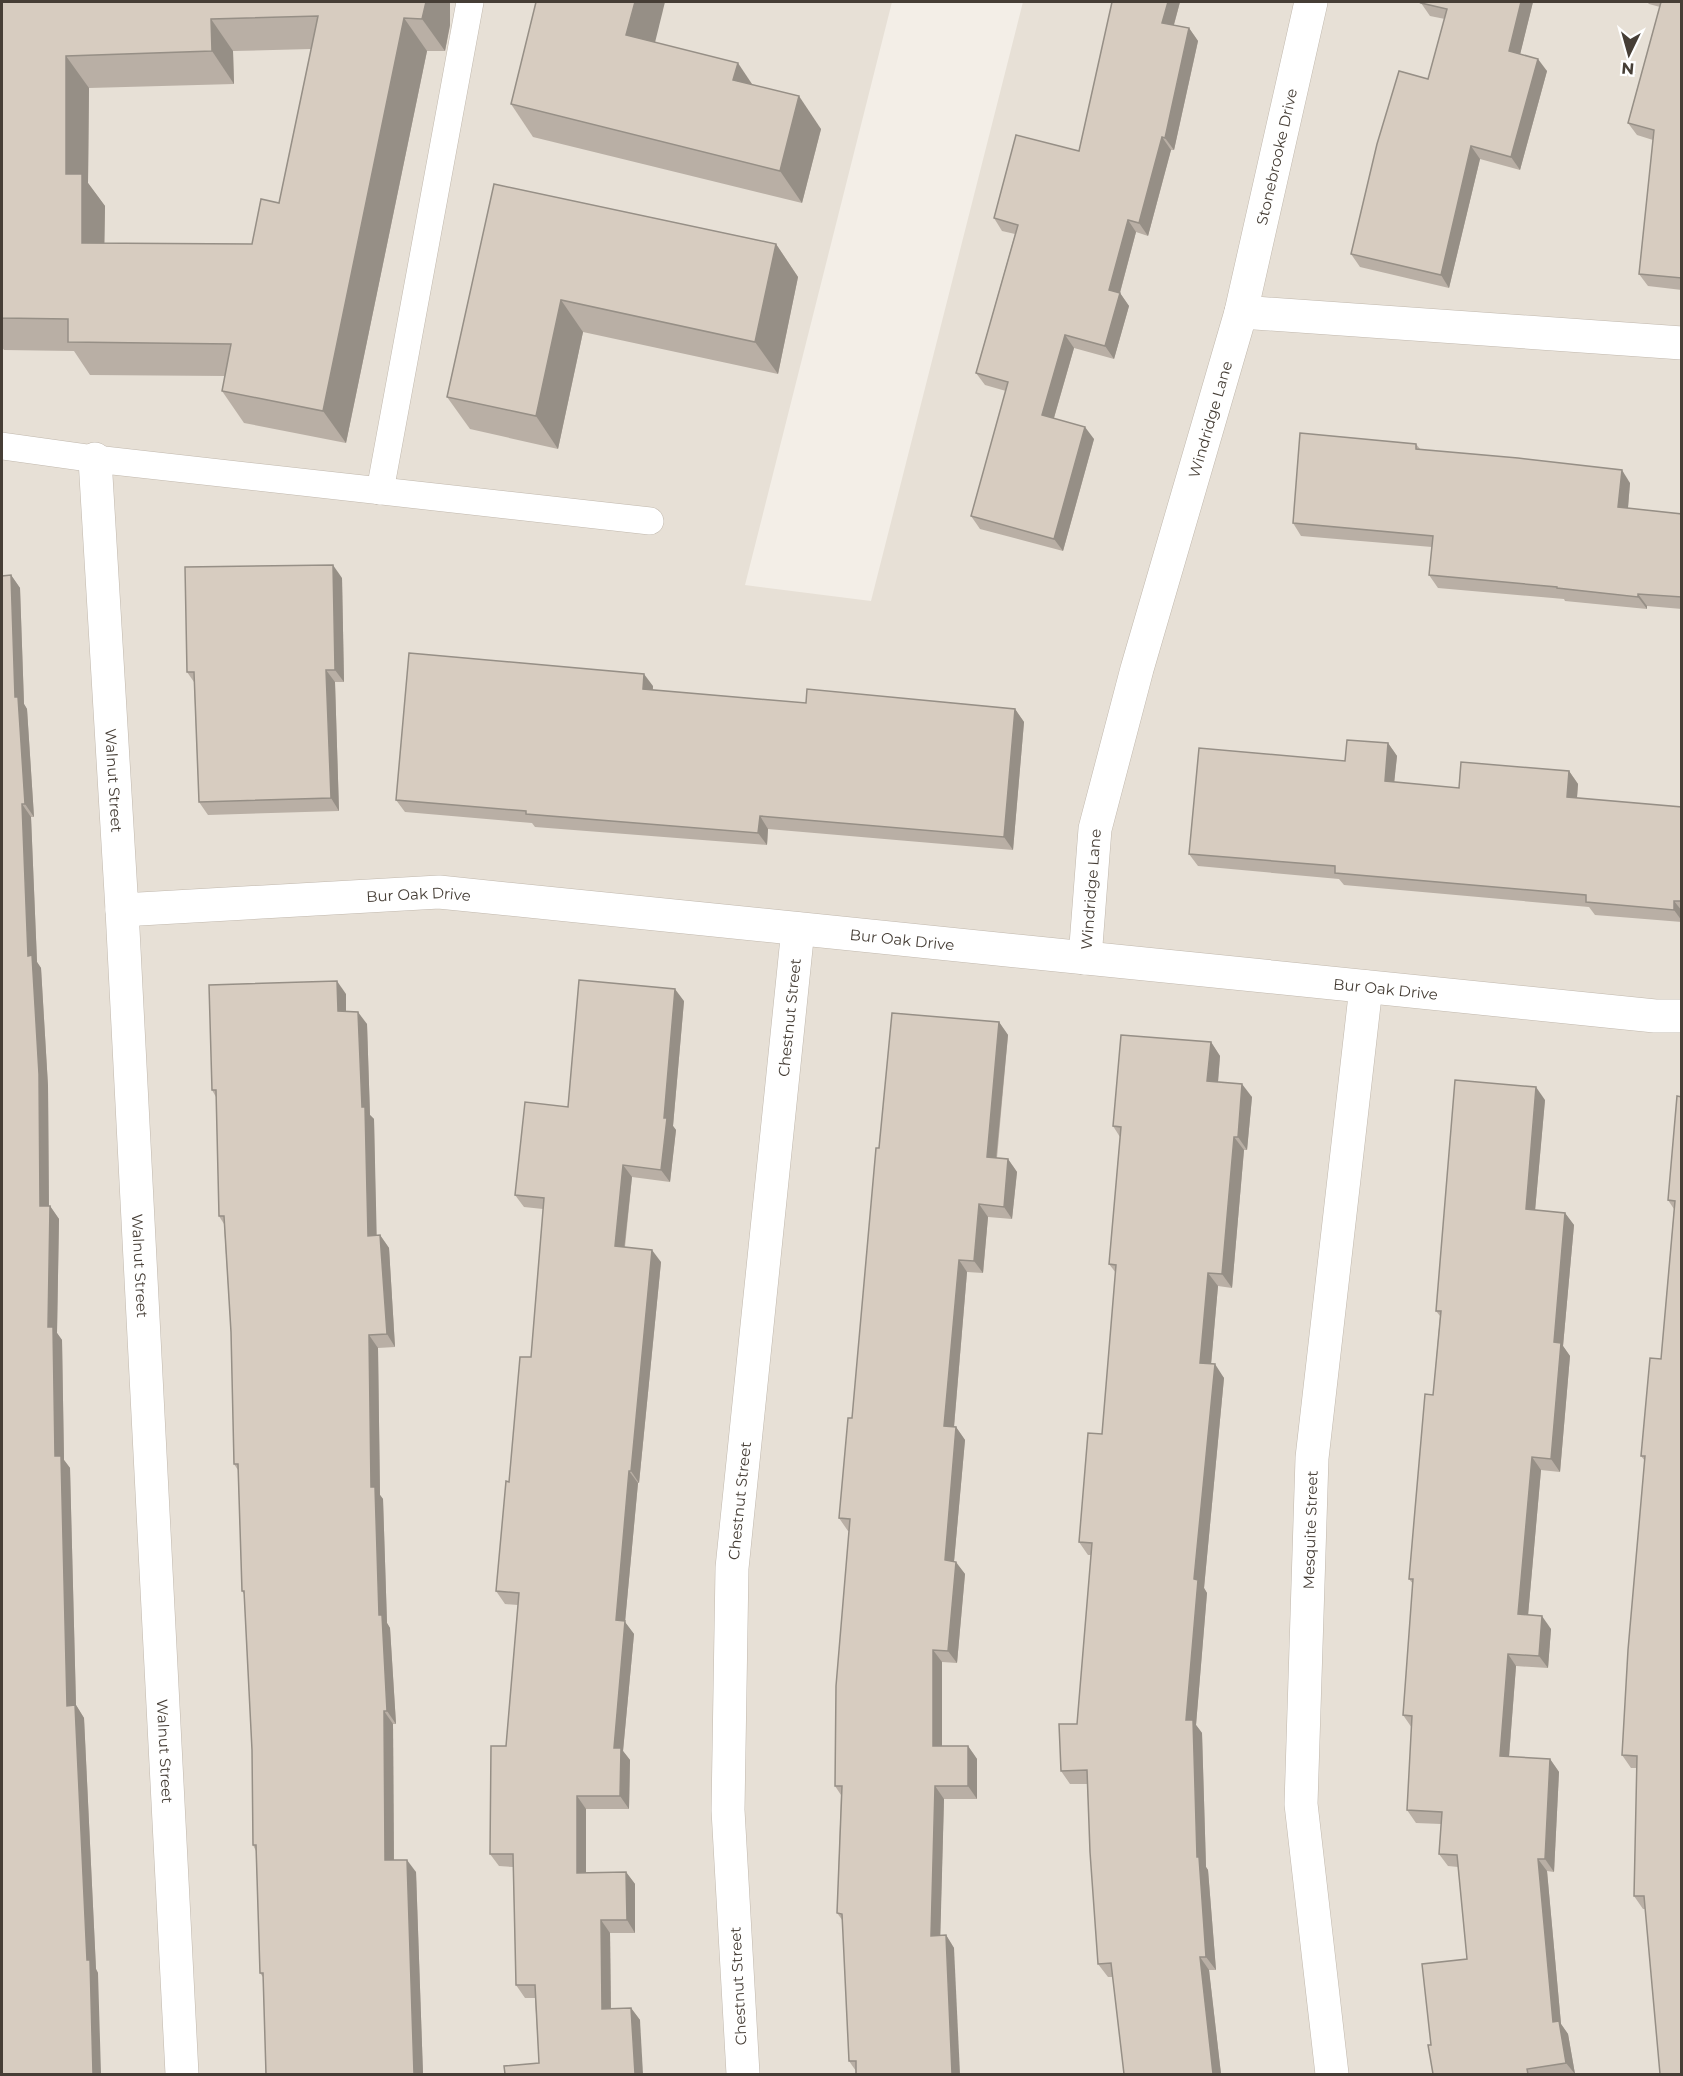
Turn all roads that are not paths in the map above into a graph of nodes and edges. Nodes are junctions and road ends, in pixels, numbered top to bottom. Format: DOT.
graph roads {
  1 [pos="470,2"];
  2 [pos="1311,2"];
  3 [pos="1241,312"];
  4 [pos="1682,343"];
  5 [pos="2,446"];
  6 [pos="95,459"];
  7 [pos="380,491"];
  8 [pos="650,521"];
  9 [pos="122,910"];
  10 [pos="798,929"];
  11 [pos="1085,958"];
  12 [pos="1366,987"];
  13 [pos="1682,1017"];
  14 [pos="182,2074"];
  15 [pos="743,2074"];
  16 [pos="1332,2074"];
  1 -- 7 [label="lane"];
  2 -- 3 [label="street, Stonebrooke Drive"];
  3 -- 4 [label="street"];
  3 -- 11 [label="street, Windridge Lane"];
  5 -- 6 [label="lane"];
  6 -- 7 [label="lane"];
  6 -- 9 [label="street, Walnut Street"];
  7 -- 8 [label="lane"];
  9 -- 10 [label="street, Bur Oak Drive"];
  9 -- 14 [label="street, Walnut Street"];
  10 -- 11 [label="street, Bur Oak Drive"];
  10 -- 15 [label="street, Chestnut Street"];
  11 -- 12 [label="street, Bur Oak Drive"];
  12 -- 13 [label="street, Bur Oak Drive"];
  12 -- 16 [label="street, Mesquite Street"];
}
